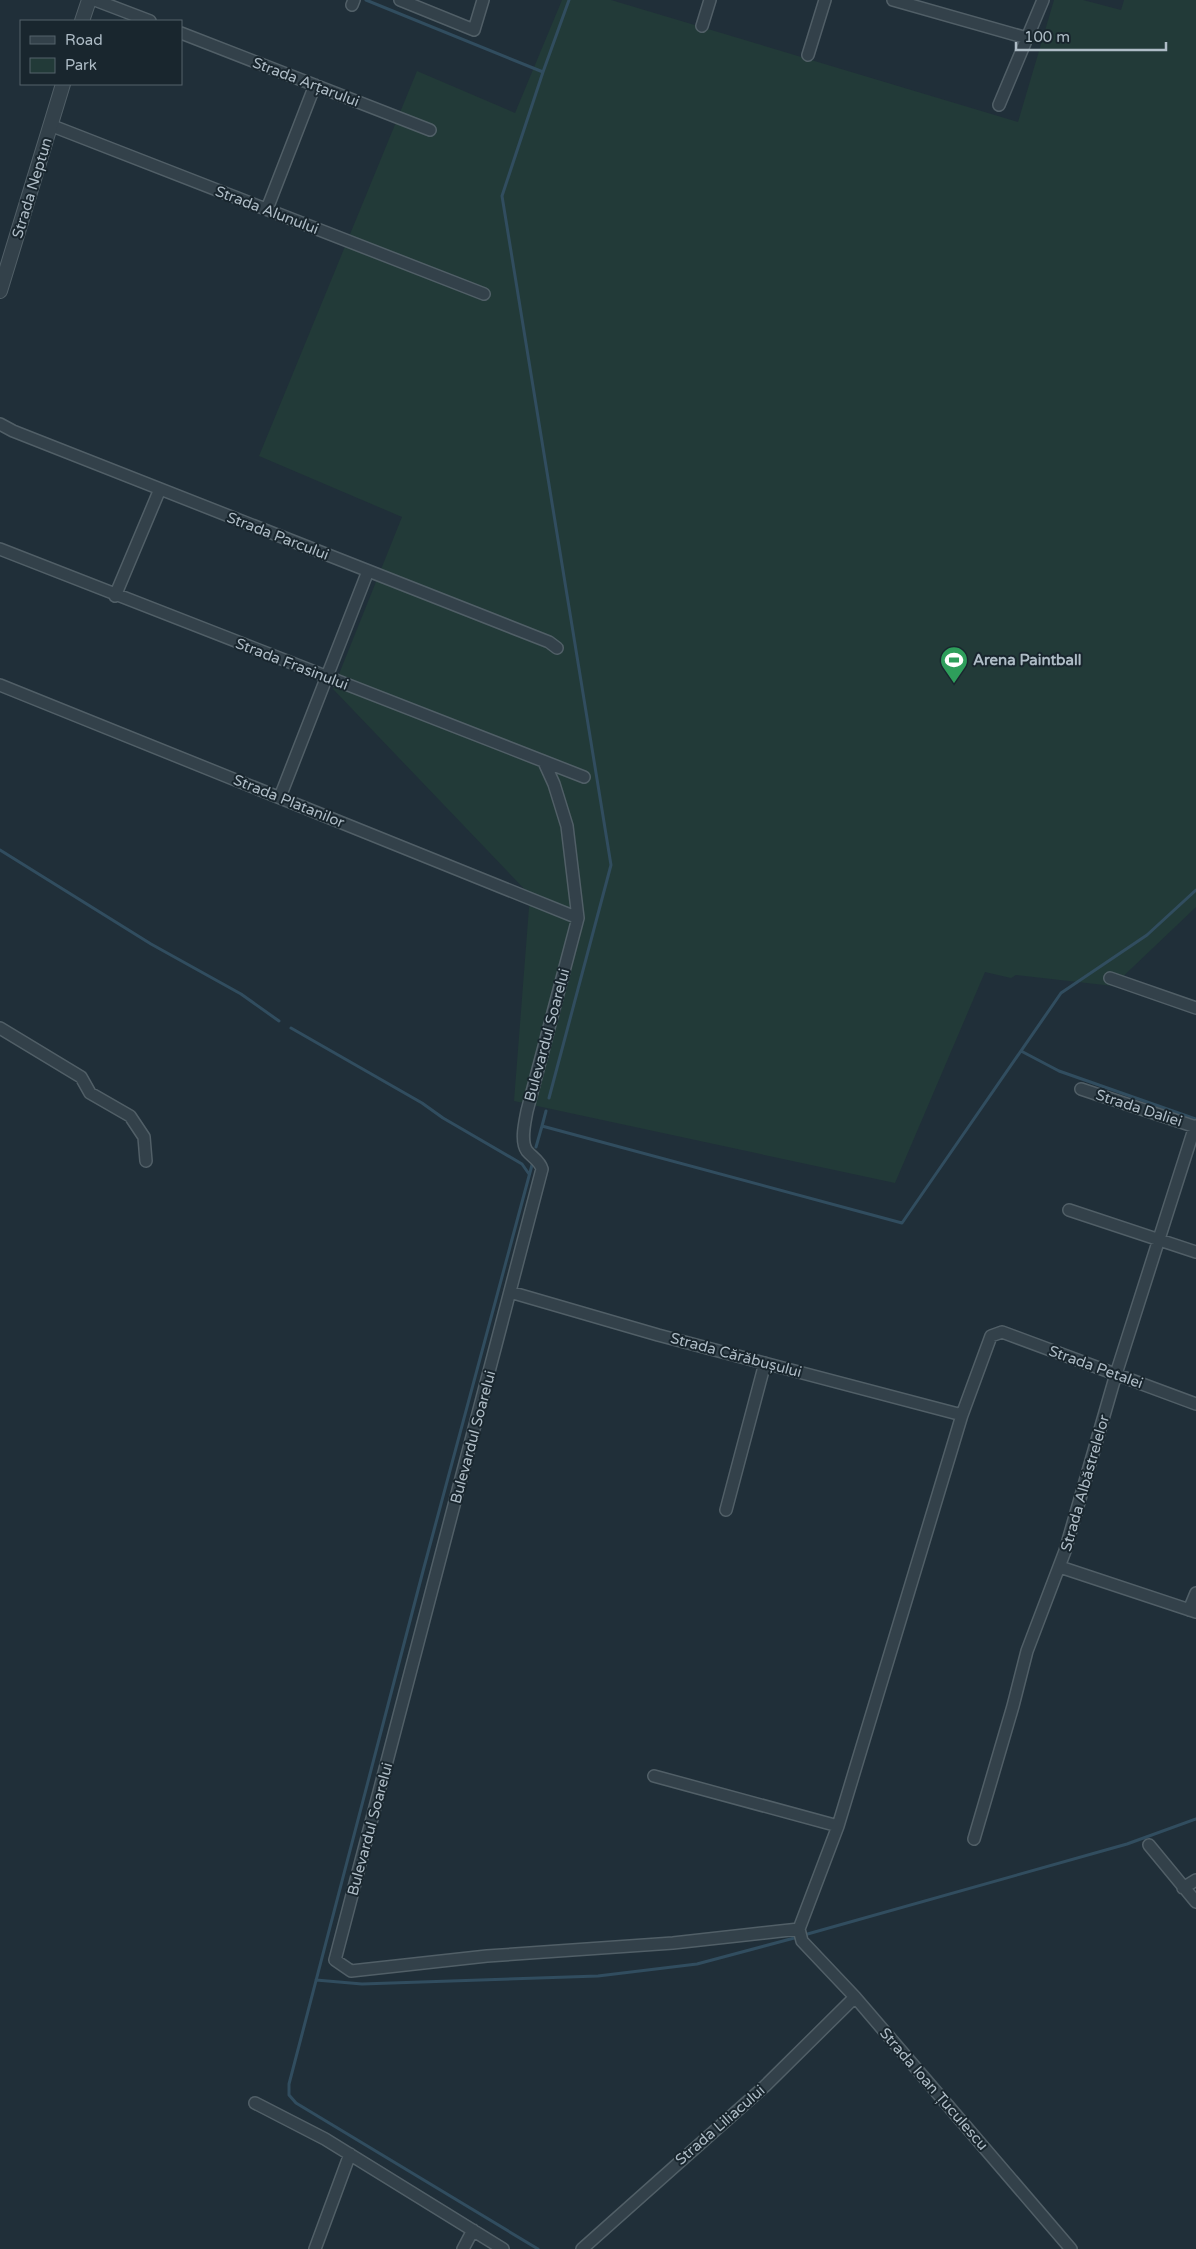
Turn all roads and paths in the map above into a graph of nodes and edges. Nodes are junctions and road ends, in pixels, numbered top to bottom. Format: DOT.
graph roads {
  1 [pos="89,0"];
  2 [pos="95,0"];
  3 [pos="400,0"];
  4 [pos="483,0"];
  5 [pos="710,0"];
  6 [pos="825,0"];
  7 [pos="893,0"];
  8 [pos="1042,0"];
  9 [pos="82,20"];
  10 [pos="147,20"];
  11 [pos="702,26"];
  12 [pos="182,34"];
  13 [pos="1027,38"];
  14 [pos="808,55"];
  15 [pos="63,85"];
  16 [pos="315,85"];
  17 [pos="999,105"];
  18 [pos="50,126"];
  19 [pos="430,130"];
  20 [pos="267,209"];
  21 [pos="0,292"];
  22 [pos="484,294"];
  23 [pos="0,424"];
  24 [pos="160,489"];
  25 [pos="0,550"];
  26 [pos="368,571"];
  27 [pos="115,596"];
  28 [pos="556,648"];
  29 [pos="327,677"];
  30 [pos="0,685"];
  31 [pos="544,762"];
  32 [pos="584,777"];
  33 [pos="280,797"];
  34 [pos="578,918"];
  35 [pos="1110,978"];
  36 [pos="1196,1008"];
  37 [pos="0,1028"];
  38 [pos="1081,1089"];
  39 [pos="1196,1126"];
  40 [pos="146,1162"];
  41 [pos="1069,1210"];
  42 [pos="1158,1239"];
  43 [pos="1196,1252"];
  44 [pos="510,1292"];
  45 [pos="764,1363"];
  46 [pos="1116,1374"];
  47 [pos="1196,1404"];
  48 [pos="962,1415"];
  49 [pos="726,1510"];
  50 [pos="1060,1567"];
  51 [pos="1196,1592"];
  52 [pos="1193,1611"];
  53 [pos="654,1776"];
  54 [pos="838,1826"];
  55 [pos="974,1839"];
  56 [pos="1149,1845"];
  57 [pos="1196,1880"];
  58 [pos="1183,1888"];
  59 [pos="1196,1902"];
  60 [pos="799,1929"];
  61 [pos="855,1997"];
  62 [pos="255,2103"];
  63 [pos="350,2154"];
  64 [pos="473,2230"];
  65 [pos="315,2249"];
  66 [pos="463,2249"];
  67 [pos="503,2249"];
  68 [pos="582,2249"];
  69 [pos="1071,2249"];
  1 -- 9 [label="street"];
  2 -- 10 [label="street"];
  3 -- 4 [label="street"];
  5 -- 11 [label="street"];
  6 -- 14 [label="street"];
  7 -- 13 [label="street"];
  8 -- 13 [label="street"];
  12 -- 16 [label="street, Strada Arțarului"];
  13 -- 17 [label="street"];
  15 -- 18 [label="street, Strada Neptun"];
  16 -- 19 [label="street, Strada Arțarului"];
  16 -- 20 [label="street"];
  18 -- 20 [label="street, Strada Alunului"];
  18 -- 21 [label="street, Strada Neptun"];
  20 -- 22 [label="street, Strada Alunului"];
  23 -- 24 [label="street, Strada Parcului"];
  24 -- 26 [label="street, Strada Parcului"];
  24 -- 27 [label="street"];
  25 -- 27 [label="street, Strada Frasinului"];
  26 -- 28 [label="street, Strada Parcului"];
  26 -- 29 [label="street"];
  27 -- 29 [label="street, Strada Frasinului"];
  29 -- 31 [label="street, Strada Frasinului"];
  29 -- 33 [label="street"];
  30 -- 33 [label="street, Strada Platanilor"];
  31 -- 32 [label="street, Strada Frasinului"];
  31 -- 34 [label="street"];
  33 -- 34 [label="street, Strada Platanilor"];
  34 -- 44 [label="street, Bulevardul Soarelui"];
  35 -- 36 [label="street"];
  37 -- 40 [label="street"];
  38 -- 39 [label="street, Strada Daliei"];
  39 -- 42 [label="street, Strada Albăstrelelor"];
  41 -- 42 [label="street"];
  42 -- 43 [label="street"];
  42 -- 46 [label="street, Strada Albăstrelelor"];
  44 -- 45 [label="street, Strada Cărăbușului"];
  44 -- 60 [label="street, Bulevardul Soarelui"];
  45 -- 48 [label="street, Strada Cărăbușului"];
  45 -- 49 [label="street"];
  46 -- 47 [label="street, Strada Petalei"];
  46 -- 48 [label="street, Strada Petalei"];
  46 -- 50 [label="street, Strada Albăstrelelor"];
  48 -- 54 [label="street"];
  50 -- 52 [label="street"];
  50 -- 55 [label="street, Strada Albăstrelelor"];
  51 -- 52 [label="street"];
  53 -- 54 [label="street"];
  54 -- 60 [label="street"];
  56 -- 58 [label="street"];
  57 -- 58 [label="street"];
  58 -- 59 [label="street"];
  60 -- 61 [label="street, Strada Ioan Țuculescu"];
  61 -- 68 [label="street, Strada Liliacului"];
  61 -- 69 [label="street, Strada Ioan Țuculescu"];
  62 -- 63 [label="street"];
  63 -- 64 [label="street"];
  63 -- 65 [label="street"];
  64 -- 66 [label="street"];
  64 -- 67 [label="street"];
}
